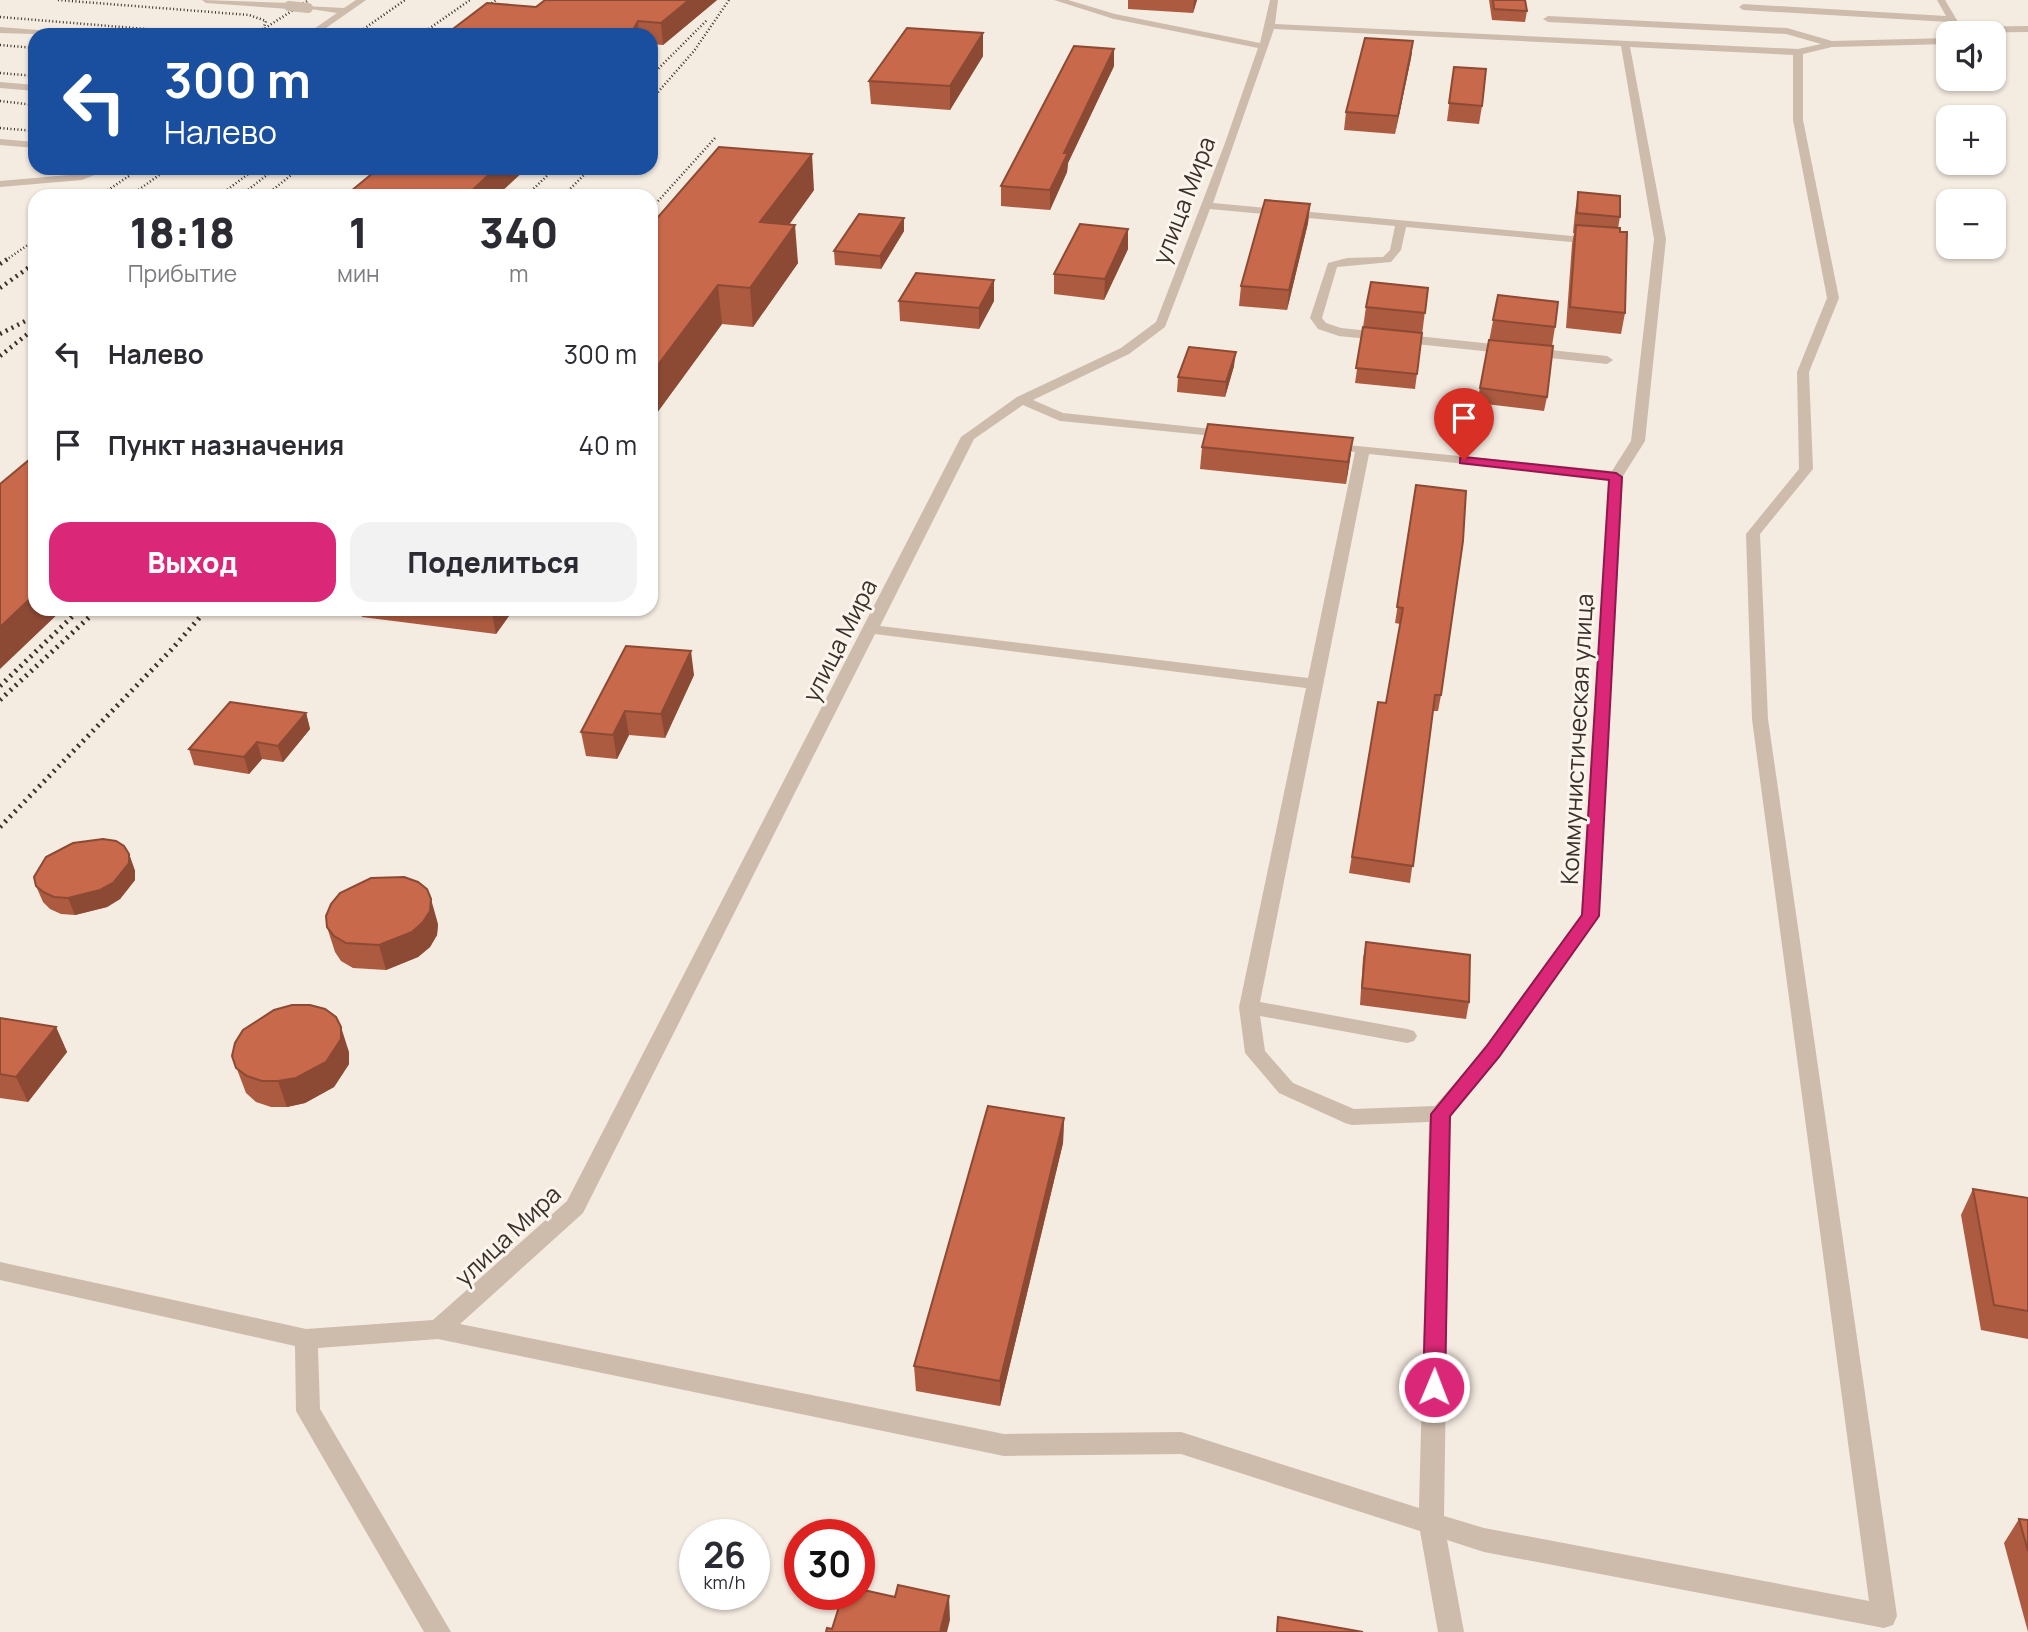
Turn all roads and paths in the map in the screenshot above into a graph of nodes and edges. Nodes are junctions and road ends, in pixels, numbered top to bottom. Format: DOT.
graph roads {
  1 [pos="206,0"];
  2 [pos="362,0"];
  3 [pos="1058,0"];
  4 [pos="1275,0"];
  5 [pos="1941,0"];
  6 [pos="1742,4"];
  7 [pos="346,11"];
  8 [pos="1952,19"];
  9 [pos="1678,25"];
  10 [pos="1270,26"];
  11 [pos="320,28"];
  12 [pos="2028,29"];
  13 [pos="0,30"];
  14 [pos="2006,30"];
  15 [pos="1787,31"];
  16 [pos="28,32"];
  17 [pos="1550,40"];
  18 [pos="1936,41"];
  19 [pos="1625,44"];
  20 [pos="1832,44"];
  21 [pos="1263,46"];
  22 [pos="1682,47"];
  23 [pos="1798,52"];
  24 [pos="0,85"];
  25 [pos="28,87"];
  26 [pos="0,142"];
  27 [pos="28,144"];
  28 [pos="88,175"];
  29 [pos="0,184"];
  30 [pos="1208,206"];
  31 [pos="1401,223"];
  32 [pos="1609,242"];
  33 [pos="1607,360"];
  34 [pos="1022,400"];
  35 [pos="1239,436"];
  36 [pos="1336,446"];
  37 [pos="1363,449"];
  38 [pos="1616,477"];
  39 [pos="870,629"];
  40 [pos="1315,684"];
  41 [pos="1249,1007"];
  42 [pos="1407,1036"];
  43 [pos="1440,1114"];
  44 [pos="0,1271"];
  45 [pos="438,1329"];
  46 [pos="306,1339"];
  47 [pos="1431,1523"];
  48 [pos="438,1632"];
  49 [pos="1451,1632"];
  1 -- 7 [label="street, bridge"];
  2 -- 7 [label="street"];
  3 -- 21 [label="street"];
  4 -- 10 [label="street, улица Мира"];
  5 -- 8 [label="street"];
  6 -- 8 [label="street"];
  6 -- 15 [label="street"];
  7 -- 11 [label="street"];
  9 -- 15 [label="street"];
  9 -- 17 [label="street"];
  9 -- 22 [label="street"];
  10 -- 17 [label="street"];
  10 -- 21 [label="street, улица Мира"];
  12 -- 14 [label="street"];
  13 -- 16 [label="street"];
  15 -- 20 [label="street"];
  17 -- 19 [label="street"];
  18 -- 20 [label="street"];
  19 -- 22 [label="street"];
  19 -- 38 [label="street, Коммунистическая улица"];
  20 -- 23 [label="street"];
  21 -- 30 [label="street, улица Мира"];
  22 -- 23 [label="street"];
  23 -- 47 [label="street"];
  24 -- 25 [label="street"];
  26 -- 27 [label="street"];
  28 -- 29 [label="street"];
  30 -- 31 [label="street"];
  30 -- 34 [label="street, улица Мира"];
  31 -- 32 [label="street"];
  31 -- 33 [label="street"];
  34 -- 35 [label="street"];
  34 -- 39 [label="street, улица Мира"];
  36 -- 37 [label="street"];
  37 -- 38 [label="street"];
  37 -- 40 [label="street"];
  38 -- 43 [label="street, Коммунистическая улица"];
  39 -- 40 [label="street"];
  39 -- 45 [label="street, улица Мира"];
  40 -- 41 [label="street"];
  41 -- 42 [label="street"];
  41 -- 43 [label="street"];
  43 -- 47 [label="street"];
  44 -- 46 [label="street"];
  45 -- 46 [label="street"];
  45 -- 47 [label="street"];
  46 -- 48 [label="street"];
  47 -- 49 [label="street"];
}
